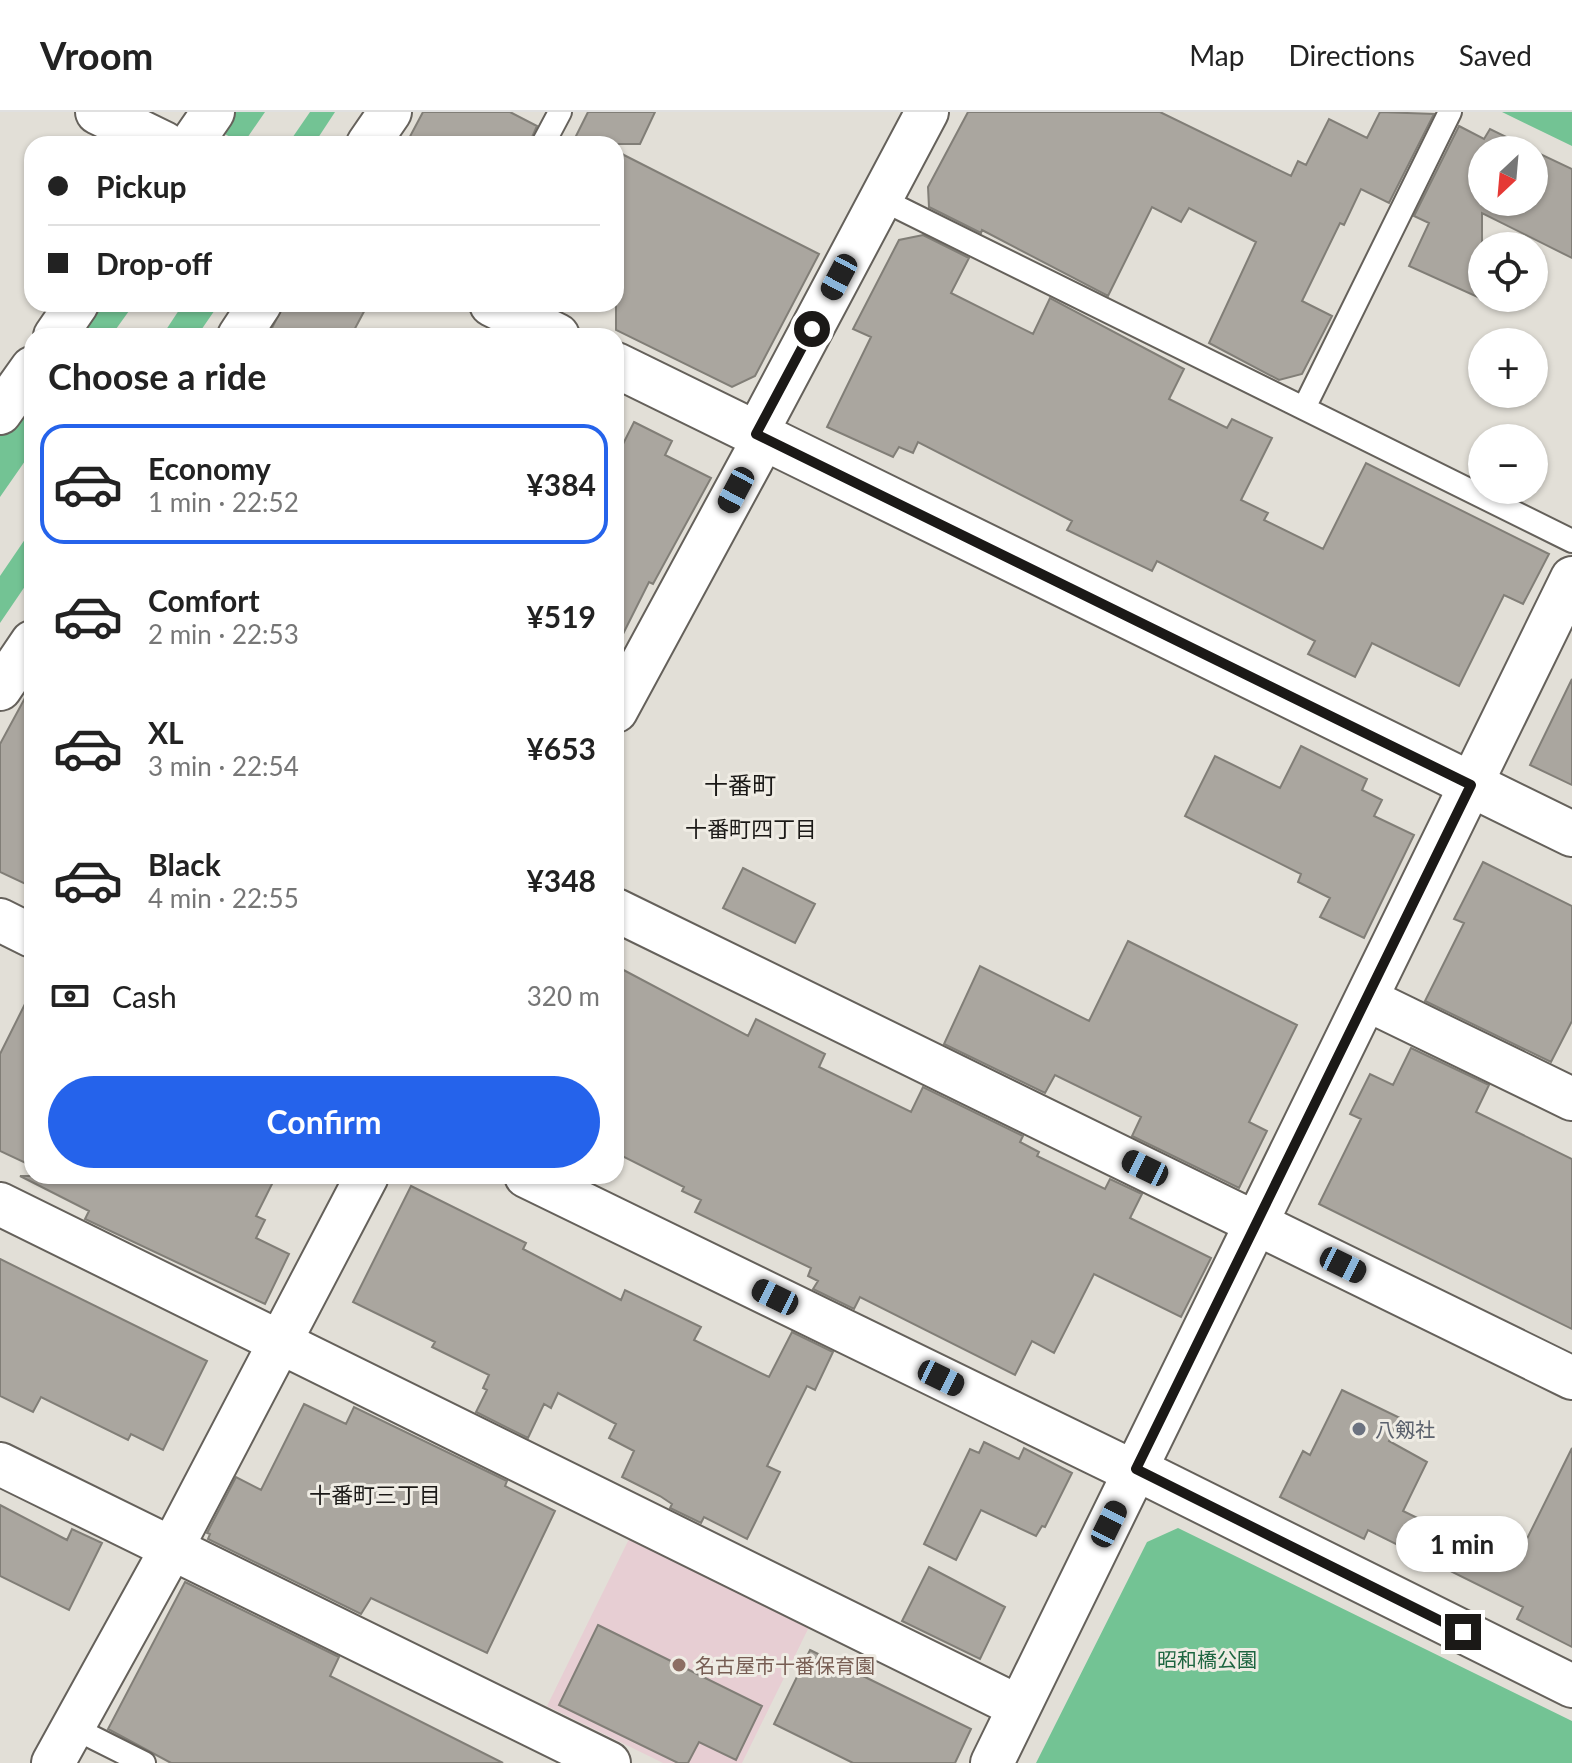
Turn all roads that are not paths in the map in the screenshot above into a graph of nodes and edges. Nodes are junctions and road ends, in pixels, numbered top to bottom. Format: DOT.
graph roads {
  1 [pos="98,112"];
  2 [pos="213,112"];
  3 [pos="390,112"];
  4 [pos="560,112"];
  5 [pos="927,112"];
  6 [pos="1450,112"];
  7 [pos="148,136"];
  8 [pos="196,136"];
  9 [pos="374,136"];
  10 [pos="547,136"];
  11 [pos="881,199"];
  12 [pos="508,312"];
  13 [pos="541,328"];
  14 [pos="624,369"];
  15 [pos="1304,408"];
  16 [pos="760,436"];
  17 [pos="1572,541"];
  18 [pos="1572,578"];
  19 [pos="24,654"];
  20 [pos="627,667"];
  21 [pos="0,689"];
  22 [pos="1471,785"];
  23 [pos="1572,834"];
  24 [pos="624,914"];
  25 [pos="0,920"];
  26 [pos="24,932"];
  27 [pos="1366,999"];
  28 [pos="1572,1099"];
  29 [pos="363,1184"];
  30 [pos="543,1184"];
  31 [pos="0,1204"];
  32 [pos="1257,1223"];
  33 [pos="280,1342"];
  34 [pos="1572,1378"];
  35 [pos="0,1464"];
  36 [pos="1135,1470"];
  37 [pos="172,1548"];
  38 [pos="1572,1686"];
  39 [pos="1019,1707"];
  40 [pos="72,1727"];
  41 [pos="53,1763"];
  42 [pos="144,1763"];
  43 [pos="609,1763"];
  44 [pos="992,1763"];
  1 -- 7 [label="street"];
  2 -- 8 [label="street"];
  3 -- 9 [label="street"];
  4 -- 10 [label="lane"];
  5 -- 11 [label="street"];
  6 -- 15 [label="lane"];
  11 -- 15 [label="lane"];
  11 -- 16 [label="street"];
  12 -- 13 [label="street"];
  14 -- 16 [label="street"];
  15 -- 17 [label="lane"];
  16 -- 20 [label="street"];
  16 -- 22 [label="street"];
  18 -- 22 [label="street"];
  19 -- 21 [label="street"];
  22 -- 23 [label="street"];
  22 -- 27 [label="street"];
  24 -- 32 [label="street"];
  25 -- 26 [label="street"];
  27 -- 28 [label="street"];
  27 -- 32 [label="street"];
  29 -- 33 [label="street"];
  30 -- 36 [label="street"];
  31 -- 33 [label="street"];
  32 -- 34 [label="street"];
  32 -- 36 [label="street"];
  33 -- 37 [label="street"];
  33 -- 39 [label="street"];
  35 -- 37 [label="street"];
  36 -- 38 [label="street"];
  36 -- 39 [label="street"];
  37 -- 40 [label="street"];
  37 -- 43 [label="street"];
  39 -- 44 [label="street"];
  40 -- 41 [label="street"];
  40 -- 42 [label="lane"];
}
